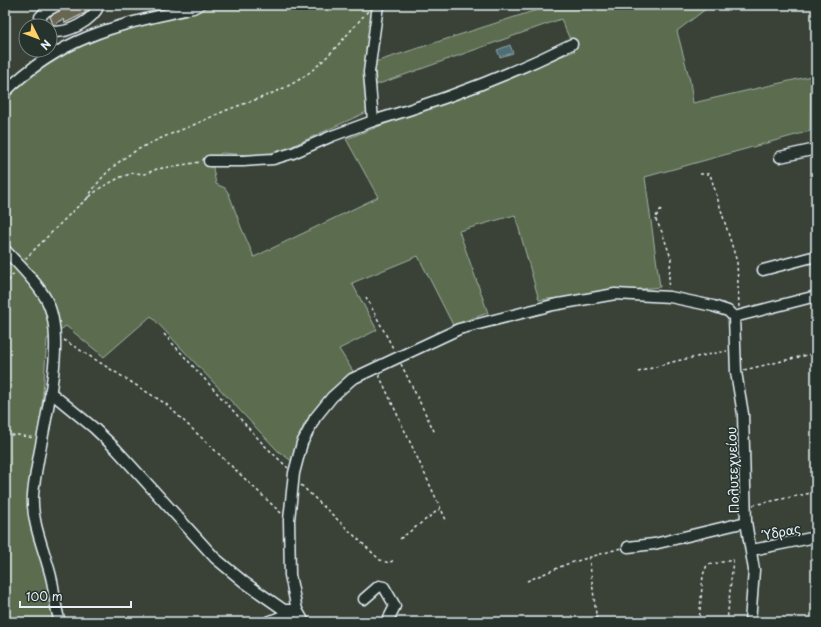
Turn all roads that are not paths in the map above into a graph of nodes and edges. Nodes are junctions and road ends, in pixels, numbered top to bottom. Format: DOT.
graph roads {
  1 [pos="58,5"];
  2 [pos="99,5"];
  3 [pos="199,5"];
  4 [pos="378,5"];
  5 [pos="40,18"];
  6 [pos="58,33"];
  7 [pos="572,44"];
  8 [pos="5,92"];
  9 [pos="373,122"];
  10 [pos="816,149"];
  11 [pos="780,157"];
  12 [pos="208,161"];
  13 [pos="5,250"];
  14 [pos="816,256"];
  15 [pos="763,270"];
  16 [pos="816,296"];
  17 [pos="738,317"];
  18 [pos="50,392"];
  19 [pos="746,522"];
  20 [pos="816,537"];
  21 [pos="628,547"];
  22 [pos="752,550"];
  23 [pos="364,599"];
  24 [pos="297,610"];
  25 [pos="60,622"];
  26 [pos="268,622"];
  27 [pos="304,622"];
  28 [pos="387,622"];
  29 [pos="750,622"];
  1 -- 5 [label="street"];
  2 -- 6 [label="street"];
  3 -- 8 [label="street"];
  4 -- 9 [label="street"];
  7 -- 9 [label="street"];
  9 -- 12 [label="street"];
  10 -- 11 [label="street"];
  13 -- 18 [label="street"];
  14 -- 15 [label="street"];
  16 -- 17 [label="street"];
  17 -- 19 [label="street, Πολυτεχνείου"];
  17 -- 24 [label="street"];
  18 -- 24 [label="street"];
  18 -- 25 [label="street"];
  19 -- 21 [label="street"];
  19 -- 22 [label="street, Πολυτεχνείου"];
  20 -- 22 [label="street, Ύδρας"];
  22 -- 29 [label="street, Πολυτεχνείου"];
  23 -- 28 [label="street"];
  24 -- 26 [label="street"];
  24 -- 27 [label="street"];
}
